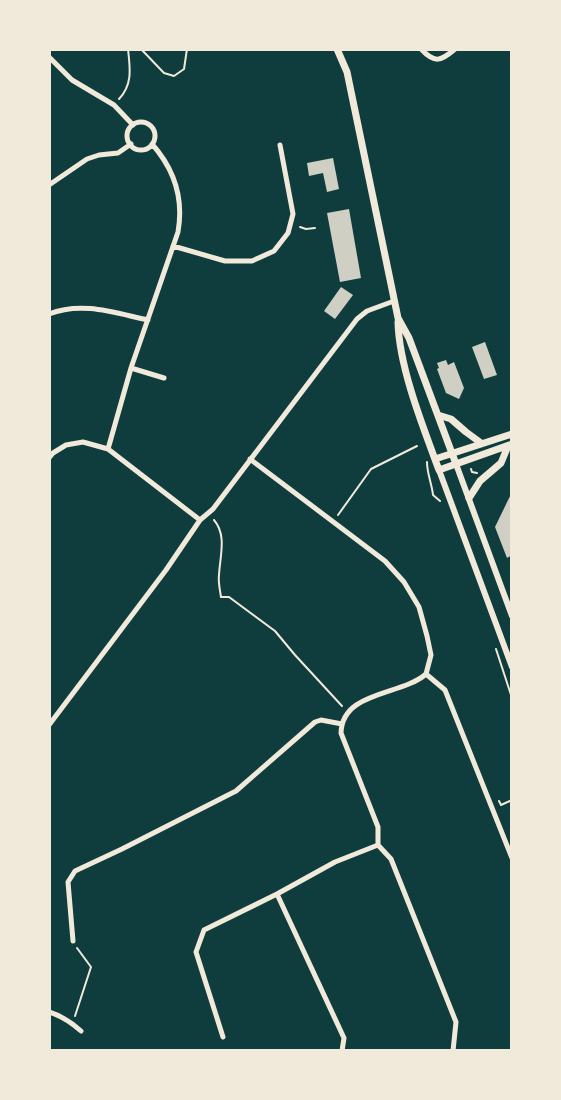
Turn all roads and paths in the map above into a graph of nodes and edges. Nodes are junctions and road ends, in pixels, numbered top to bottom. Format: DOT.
graph roads {
  1 [pos="128,49"];
  2 [pos="141,49"];
  3 [pos="187,49"];
  4 [pos="337,49"];
  5 [pos="422,49"];
  6 [pos="455,49"];
  7 [pos="49,57"];
  8 [pos="114,105"];
  9 [pos="133,125"];
  10 [pos="131,144"];
  11 [pos="152,144"];
  12 [pos="280,145"];
  13 [pos="49,185"];
  14 [pos="300,227"];
  15 [pos="314,228"];
  16 [pos="173,246"];
  17 [pos="394,301"];
  18 [pos="49,314"];
  19 [pos="398,318"];
  20 [pos="148,320"];
  21 [pos="131,368"];
  22 [pos="164,378"];
  23 [pos="438,415"];
  24 [pos="512,434"];
  25 [pos="481,443"];
  26 [pos="510,445"];
  27 [pos="417,446"];
  28 [pos="108,449"];
  29 [pos="452,453"];
  30 [pos="49,458"];
  31 [pos="435,458"];
  32 [pos="250,459"];
  33 [pos="456,464"];
  34 [pos="439,470"];
  35 [pos="468,474"];
  36 [pos="481,474"];
  37 [pos="469,498"];
  38 [pos="207,514"];
  39 [pos="200,520"];
  40 [pos="333,521"];
  41 [pos="512,616"];
  42 [pos="512,667"];
  43 [pos="426,674"];
  44 [pos="349,710"];
  45 [pos="342,724"];
  46 [pos="49,725"];
  47 [pos="512,800"];
  48 [pos="491,804"];
  49 [pos="378,845"];
  50 [pos="512,858"];
  51 [pos="277,894"];
  52 [pos="73,941"];
  53 [pos="49,1012"];
  54 [pos="72,1022"];
  55 [pos="81,1031"];
  56 [pos="223,1037"];
  57 [pos="342,1051"];
  58 [pos="453,1051"];
  1 -- 8 [label="path"];
  2 -- 3 [label="path"];
  4 -- 17 [label="main road"];
  5 -- 6 [label="street"];
  7 -- 8 [label="street"];
  8 -- 9 [label="street"];
  9 -- 10 [label="street"];
  9 -- 11 [label="street"];
  10 -- 11 [label="street"];
  10 -- 13 [label="street"];
  11 -- 16 [label="street"];
  12 -- 16 [label="street"];
  14 -- 15 [label="path"];
  16 -- 20 [label="street"];
  17 -- 19 [label="main road"];
  17 -- 32 [label="street"];
  18 -- 20 [label="street"];
  19 -- 23 [label="main road"];
  19 -- 31 [label="main road"];
  20 -- 21 [label="street"];
  21 -- 22 [label="street"];
  21 -- 28 [label="street"];
  23 -- 25 [label="main road"];
  23 -- 29 [label="main road"];
  24 -- 25 [label="main road"];
  25 -- 29 [label="main road"];
  26 -- 33 [label="main road"];
  26 -- 37 [label="main road"];
  27 -- 40 [label="path"];
  28 -- 30 [label="street"];
  28 -- 39 [label="street"];
  29 -- 31 [label="main road"];
  29 -- 33 [label="main road"];
  31 -- 34 [label="main road"];
  32 -- 38 [label="street"];
  32 -- 40 [label="street"];
  33 -- 34 [label="main road"];
  33 -- 37 [label="street"];
  34 -- 42 [label="street"];
  35 -- 36 [label="path"];
  37 -- 41 [label="street"];
  38 -- 39 [label="street"];
  38 -- 44 [label="path"];
  39 -- 46 [label="street"];
  40 -- 43 [label="street"];
  43 -- 44 [label="street"];
  43 -- 48 [label="street"];
  44 -- 45 [label="street"];
  45 -- 49 [label="street"];
  45 -- 52 [label="street"];
  47 -- 48 [label="path"];
  48 -- 50 [label="street"];
  49 -- 51 [label="street"];
  49 -- 58 [label="street"];
  51 -- 56 [label="street"];
  51 -- 57 [label="street"];
  52 -- 54 [label="path"];
  53 -- 54 [label="street"];
  54 -- 55 [label="street"];
}
